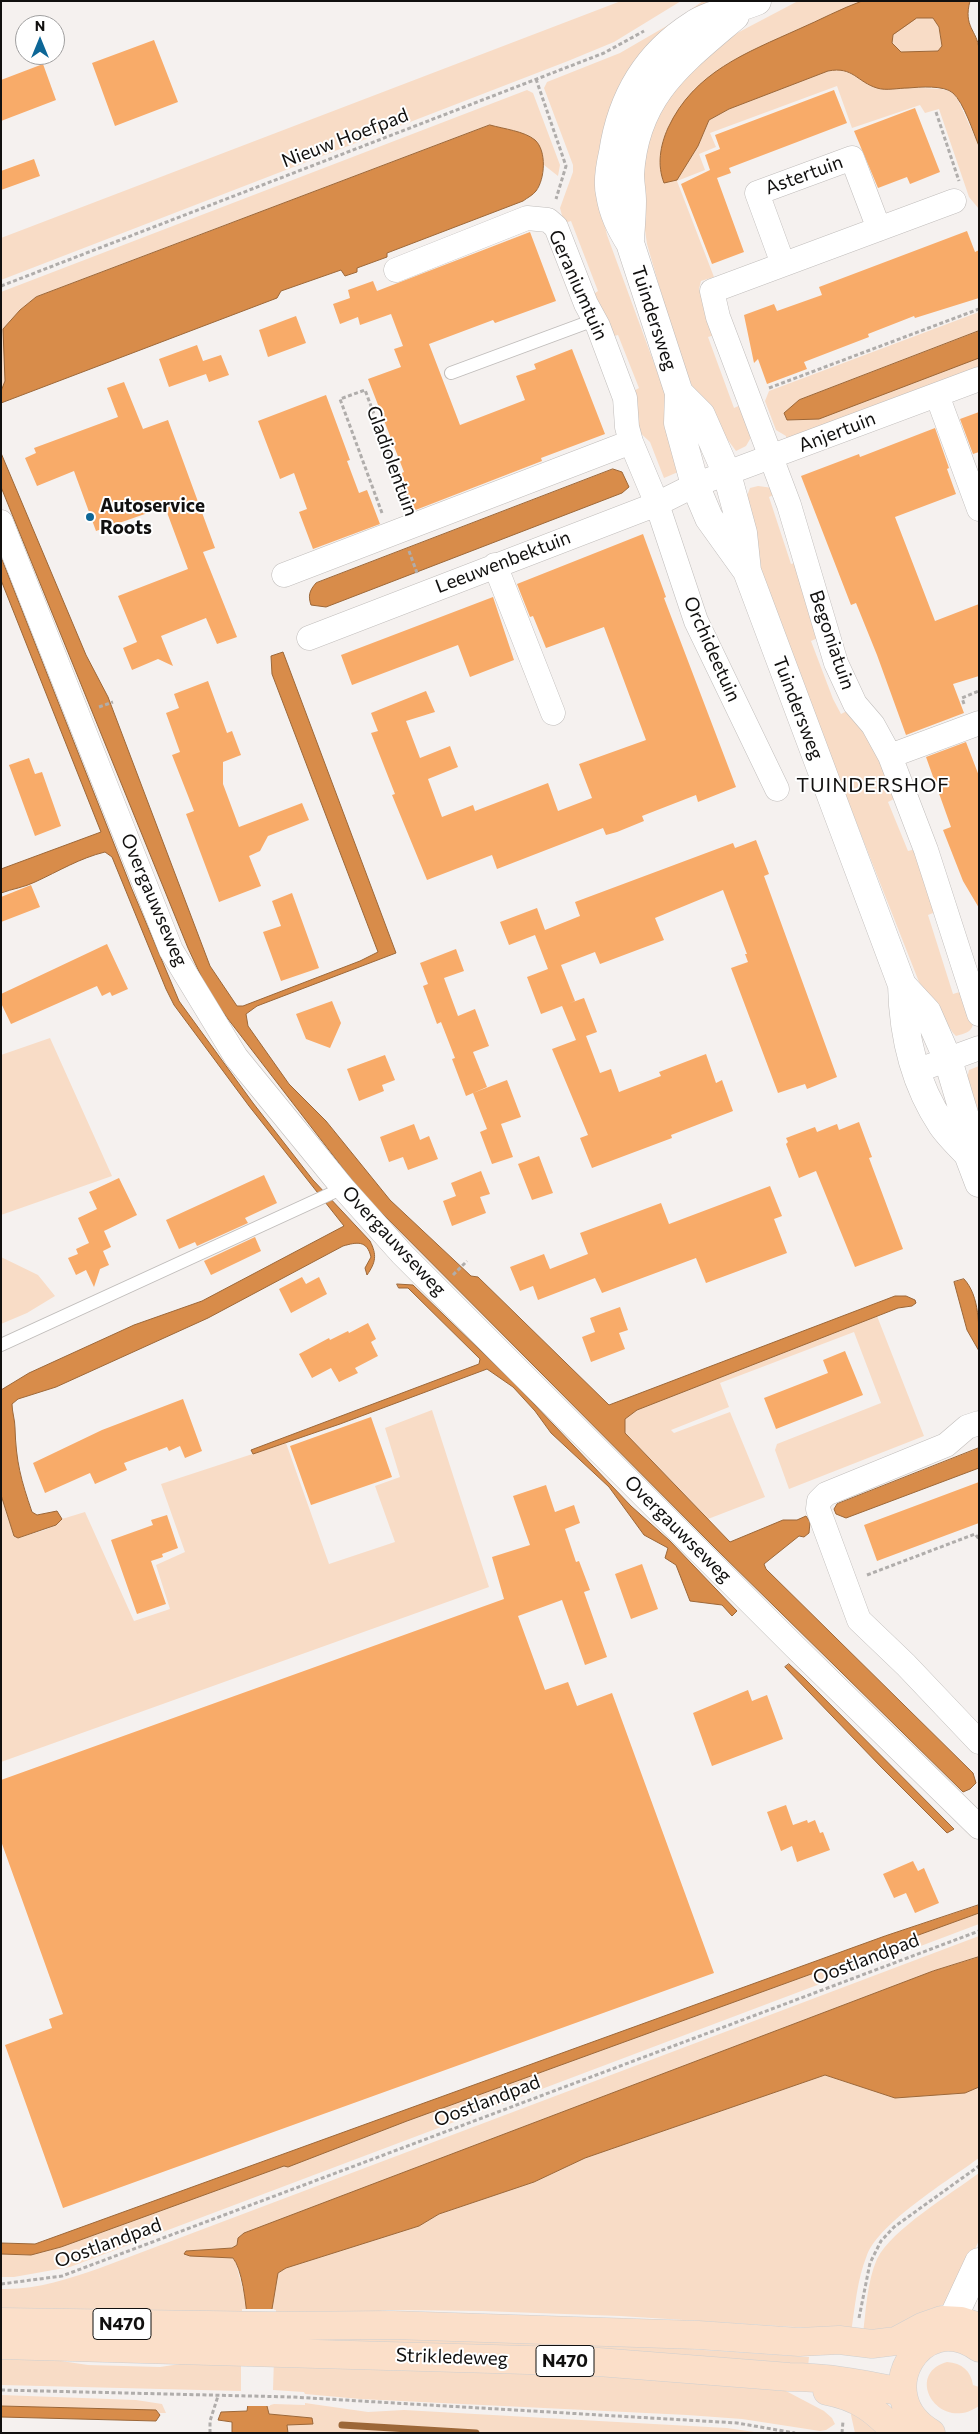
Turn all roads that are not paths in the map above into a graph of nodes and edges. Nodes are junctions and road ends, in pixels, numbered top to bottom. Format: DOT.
graph roads {
  1 [pos="752,3"];
  2 [pos="958,195"];
  3 [pos="879,229"];
  4 [pos="783,264"];
  5 [pos="396,270"];
  6 [pos="594,320"];
  7 [pos="451,374"];
  8 [pos="979,379"];
  9 [pos="678,392"];
  10 [pos="936,395"];
  11 [pos="631,442"];
  12 [pos="772,457"];
  13 [pos="727,474"];
  14 [pos="696,485"];
  15 [pos="657,504"];
  16 [pos="979,509"];
  17 [pos="1,522"];
  18 [pos="495,565"];
  19 [pos="747,571"];
  20 [pos="284,575"];
  21 [pos="309,638"];
  22 [pos="553,713"];
  23 [pos="979,723"];
  24 [pos="890,756"];
  25 [pos="777,789"];
  26 [pos="902,985"];
  27 [pos="979,1014"];
  28 [pos="979,1048"];
  29 [pos="948,1060"];
  30 [pos="916,1071"];
  31 [pos="968,1154"];
  32 [pos="979,1184"];
  33 [pos="330,1193"];
  34 [pos="1,1345"];
  35 [pos="979,1423"];
  36 [pos="979,1742"];
  37 [pos="979,1827"];
  38 [pos="979,2262"];
  39 [pos="1,2322"];
  40 [pos="970,2326"];
  41 [pos="242,2338"];
  42 [pos="275,2339"];
  43 [pos="800,2342"];
  44 [pos="1,2345"];
  45 [pos="902,2350"];
  46 [pos="789,2377"];
  47 [pos="902,2392"];
  48 [pos="897,2433"];
  49 [pos="930,2433"];
  1 -- 9 [label="main road, Tuindersweg"];
  2 -- 3 [label="street"];
  3 -- 4 [label="street"];
  3 -- 4 [label="street, Astertuin"];
  4 -- 12 [label="street, Begoniatuin"];
  5 -- 6 [label="street, Geraniumtuin"];
  6 -- 7 [label="lane"];
  6 -- 11 [label="street, Geraniumtuin"];
  8 -- 10 [label="street, Anjertuin"];
  9 -- 13 [label="main road, Tuindersweg"];
  9 -- 14 [label="main road, Tuindersweg"];
  10 -- 12 [label="street, Anjertuin"];
  10 -- 16 [label="street"];
  11 -- 15 [label="street, Geraniumtuin"];
  11 -- 20 [label="street, Gladiolentuin"];
  12 -- 13 [label="street, Anjertuin"];
  12 -- 24 [label="street, Begoniatuin"];
  13 -- 14 [label="street, Anjertuin"];
  13 -- 19 [label="main road, Tuindersweg"];
  14 -- 15 [label="street, Leeuwenbektuin"];
  14 -- 19 [label="main road, Tuindersweg"];
  15 -- 18 [label="street, Leeuwenbektuin"];
  15 -- 25 [label="street, Orchideetuin"];
  17 -- 33 [label="street, Overgauwseweg"];
  18 -- 21 [label="street, Leeuwenbektuin"];
  18 -- 22 [label="street"];
  19 -- 26 [label="main road, Tuindersweg"];
  23 -- 24 [label="street"];
  24 -- 27 [label="street, Begoniatuin"];
  26 -- 29 [label="main road, Tuindersweg"];
  26 -- 30 [label="main road, Tuindersweg"];
  28 -- 29 [label="street"];
  29 -- 30 [label="street"];
  29 -- 31 [label="main road, Tuindersweg"];
  30 -- 31 [label="main road, Tuindersweg"];
  31 -- 32 [label="main road, Tuindersweg"];
  33 -- 34 [label="lane"];
  33 -- 37 [label="street, Overgauwseweg"];
  35 -- 36 [label="street"];
  38 -- 40 [label="main road"];
  39 -- 41 [label="main road, Strikledeweg / N470"];
  40 -- 45 [label="main road"];
  41 -- 42 [label="main road, Strikledeweg / N470"];
  41 -- 44 [label="main road, Strikledeweg / N470"];
  42 -- 43 [label="main road, Strikledeweg / N470"];
  42 -- 46 [label="main road, Strikledeweg / N470"];
  43 -- 45 [label="main road, Strikledeweg / N470"];
  43 -- 45 [label="main road, Strikledeweg / N470"];
  45 -- 47 [label="main road"];
  46 -- 47 [label="main road, Strikledeweg / N470"];
  46 -- 48 [label="main road, N470"];
  47 -- 49 [label="main road"];
}
